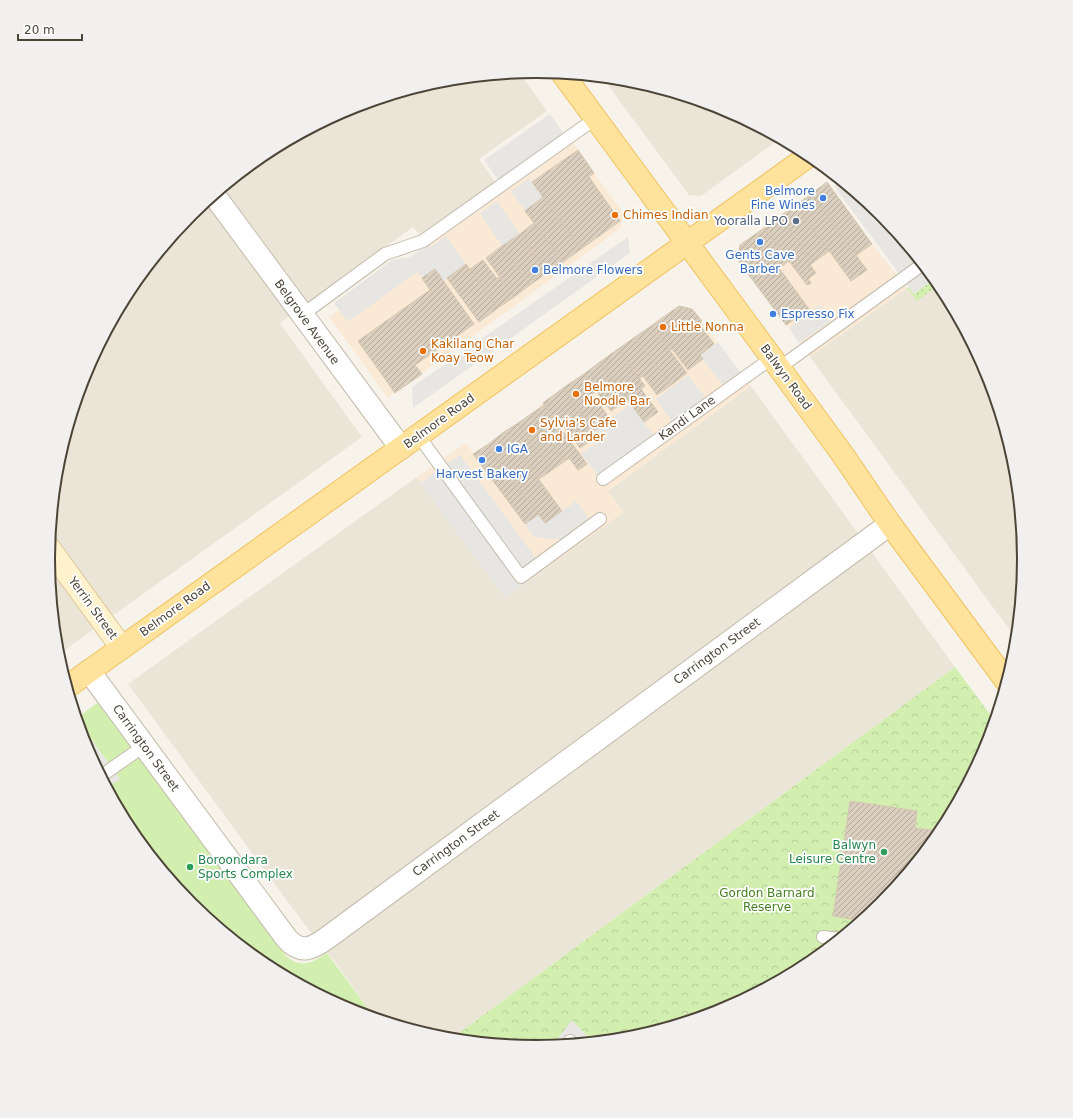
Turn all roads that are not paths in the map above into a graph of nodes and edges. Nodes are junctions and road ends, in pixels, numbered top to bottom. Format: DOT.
graph roads {
  1 [pos="566,79"];
  2 [pos="596,118"];
  3 [pos="804,159"];
  4 [pos="217,199"];
  5 [pos="687,243"];
  6 [pos="919,267"];
  7 [pos="302,315"];
  8 [pos="776,363"];
  9 [pos="409,442"];
  10 [pos="603,479"];
  11 [pos="600,519"];
  12 [pos="890,524"];
  13 [pos="55,556"];
  14 [pos="122,648"];
  15 [pos="89,671"];
  16 [pos="1004,677"];
  17 [pos="71,684"];
  18 [pos="144,746"];
  19 [pos="105,773"];
  20 [pos="822,937"];
  21 [pos="833,938"];
  1 -- 2 [label="main road, Balwyn Road"];
  2 -- 5 [label="main road, Balwyn Road"];
  2 -- 7 [label="lane"];
  3 -- 5 [label="main road, Belmore Road"];
  4 -- 7 [label="street, Belgrove Avenue"];
  5 -- 8 [label="main road, Balwyn Road"];
  5 -- 9 [label="main road, Belmore Road"];
  6 -- 8 [label="lane, Kandi Lane"];
  7 -- 9 [label="street, Belgrove Avenue"];
  8 -- 10 [label="lane, Kandi Lane"];
  8 -- 12 [label="main road, Balwyn Road"];
  9 -- 11 [label="lane"];
  9 -- 14 [label="main road, Belmore Road"];
  12 -- 16 [label="main road, Balwyn Road"];
  12 -- 18 [label="street, Carrington Street"];
  13 -- 14 [label="street, Yerrin Street"];
  14 -- 15 [label="main road, Belmore Road"];
  15 -- 17 [label="main road, Belmore Road"];
  15 -- 18 [label="street, Carrington Street"];
  18 -- 19 [label="lane"];
  20 -- 21 [label="lane"];
}
